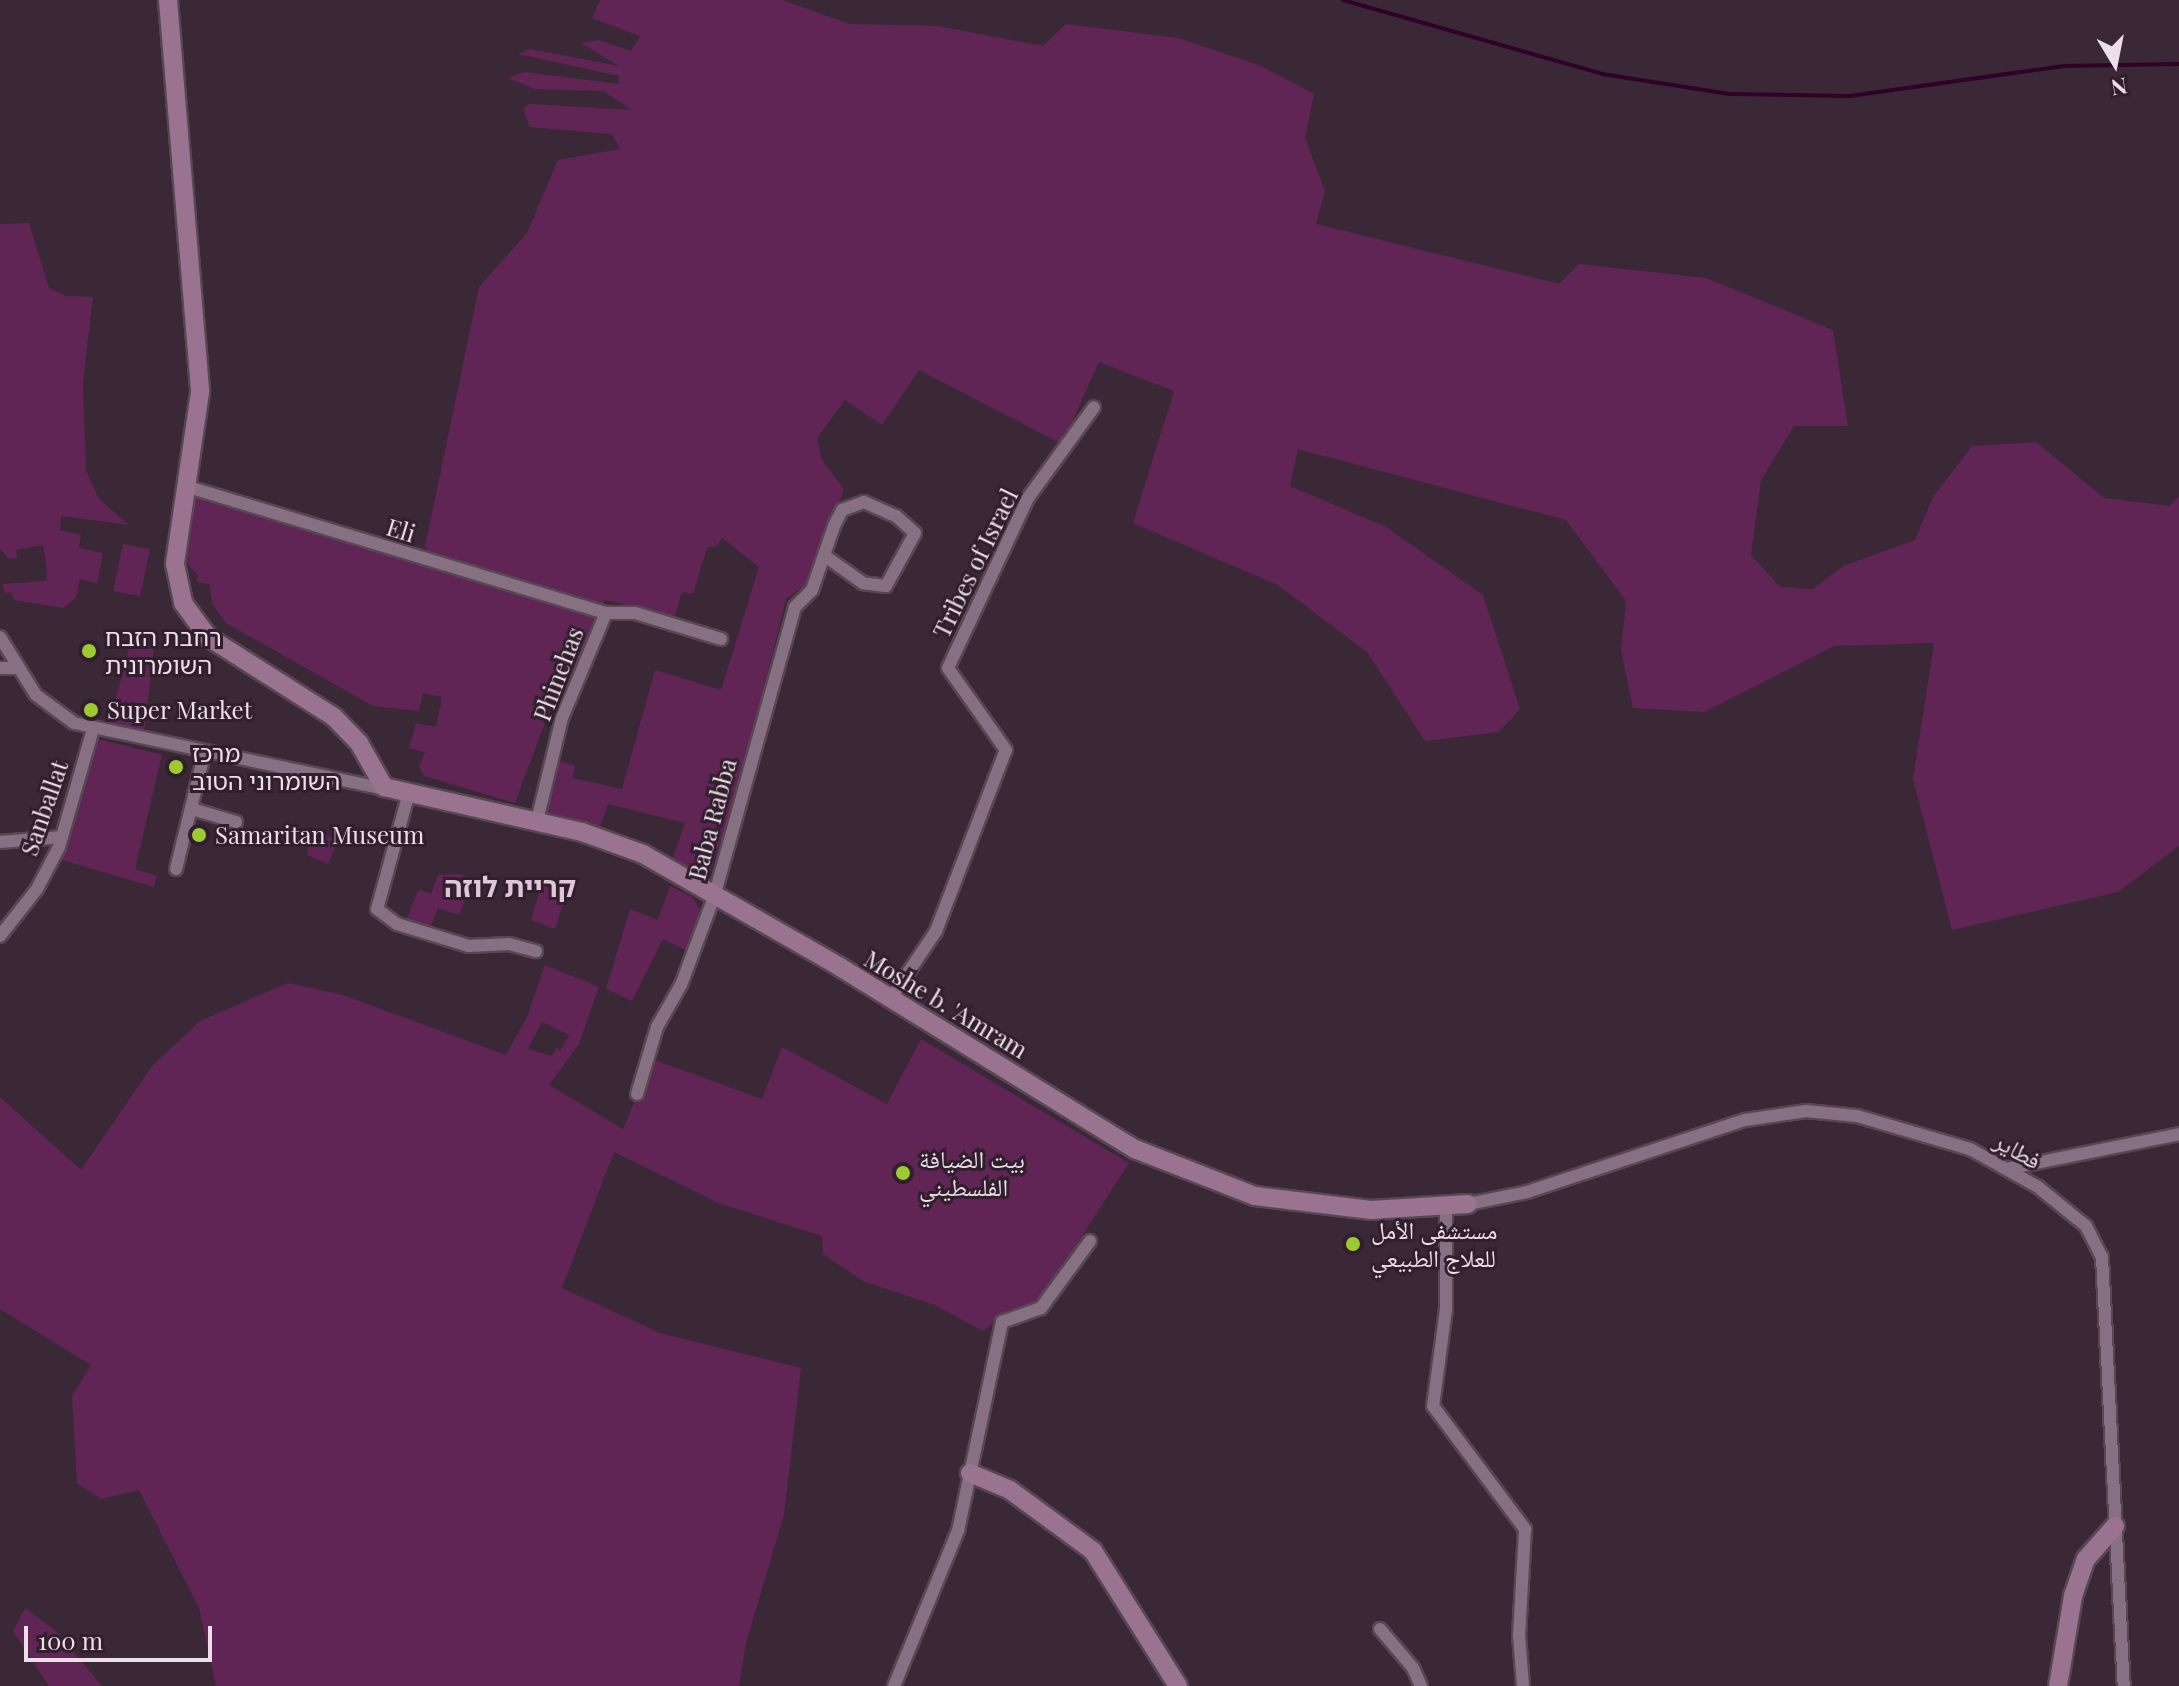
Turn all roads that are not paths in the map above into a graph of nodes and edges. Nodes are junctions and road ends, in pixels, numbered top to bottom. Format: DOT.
graph roads {
  1 [pos="168,0"];
  2 [pos="1094,407"];
  3 [pos="185,486"];
  4 [pos="825,556"];
  5 [pos="606,613"];
  6 [pos="0,637"];
  7 [pos="721,639"];
  8 [pos="0,668"];
  9 [pos="19,668"];
  10 [pos="93,729"];
  11 [pos="204,755"];
  12 [pos="389,790"];
  13 [pos="408,796"];
  14 [pos="192,809"];
  15 [pos="537,821"];
  16 [pos="236,822"];
  17 [pos="62,837"];
  18 [pos="0,842"];
  19 [pos="176,869"];
  20 [pos="714,897"];
  21 [pos="0,936"];
  22 [pos="536,951"];
  23 [pos="891,998"];
  24 [pos="637,1094"];
  25 [pos="2179,1134"];
  26 [pos="2011,1168"];
  27 [pos="1468,1204"];
  28 [pos="1446,1207"];
  29 [pos="1090,1241"];
  30 [pos="970,1473"];
  31 [pos="2115,1526"];
  32 [pos="1380,1629"];
  33 [pos="894,1686"];
  34 [pos="1178,1686"];
  35 [pos="1421,1686"];
  36 [pos="1523,1686"];
  37 [pos="2058,1686"];
  38 [pos="2124,1686"];
  1 -- 3 [label="street"];
  2 -- 23 [label="street, Tribes of Israel"];
  3 -- 5 [label="street, Eli"];
  3 -- 12 [label="street"];
  4 -- 4 [label="street, Baba Rabba"];
  4 -- 20 [label="street, Baba Rabba"];
  5 -- 7 [label="street, Phinehas"];
  5 -- 15 [label="street, Phinehas"];
  6 -- 9 [label="street"];
  8 -- 9 [label="street"];
  9 -- 10 [label="street"];
  10 -- 11 [label="street"];
  10 -- 17 [label="street, Sanballat"];
  11 -- 12 [label="street"];
  11 -- 14 [label="street"];
  12 -- 13 [label="street, Moshe b. 'Amram"];
  13 -- 15 [label="street, Moshe b. 'Amram"];
  13 -- 22 [label="street"];
  14 -- 16 [label="street"];
  14 -- 19 [label="street"];
  15 -- 20 [label="street, Moshe b. 'Amram"];
  17 -- 18 [label="street"];
  17 -- 21 [label="street, Sanballat"];
  20 -- 23 [label="street, Moshe b. 'Amram"];
  20 -- 24 [label="street, Baba Rabba"];
  23 -- 28 [label="street, Moshe b. 'Amram"];
  25 -- 26 [label="street"];
  26 -- 27 [label="street, فطاير"];
  26 -- 31 [label="street, فطاير"];
  27 -- 28 [label="street, Moshe b. 'Amram"];
  28 -- 36 [label="street"];
  29 -- 30 [label="street"];
  30 -- 33 [label="street"];
  30 -- 34 [label="street"];
  31 -- 37 [label="street"];
  31 -- 38 [label="street, فطاير"];
  32 -- 35 [label="street"];
}
